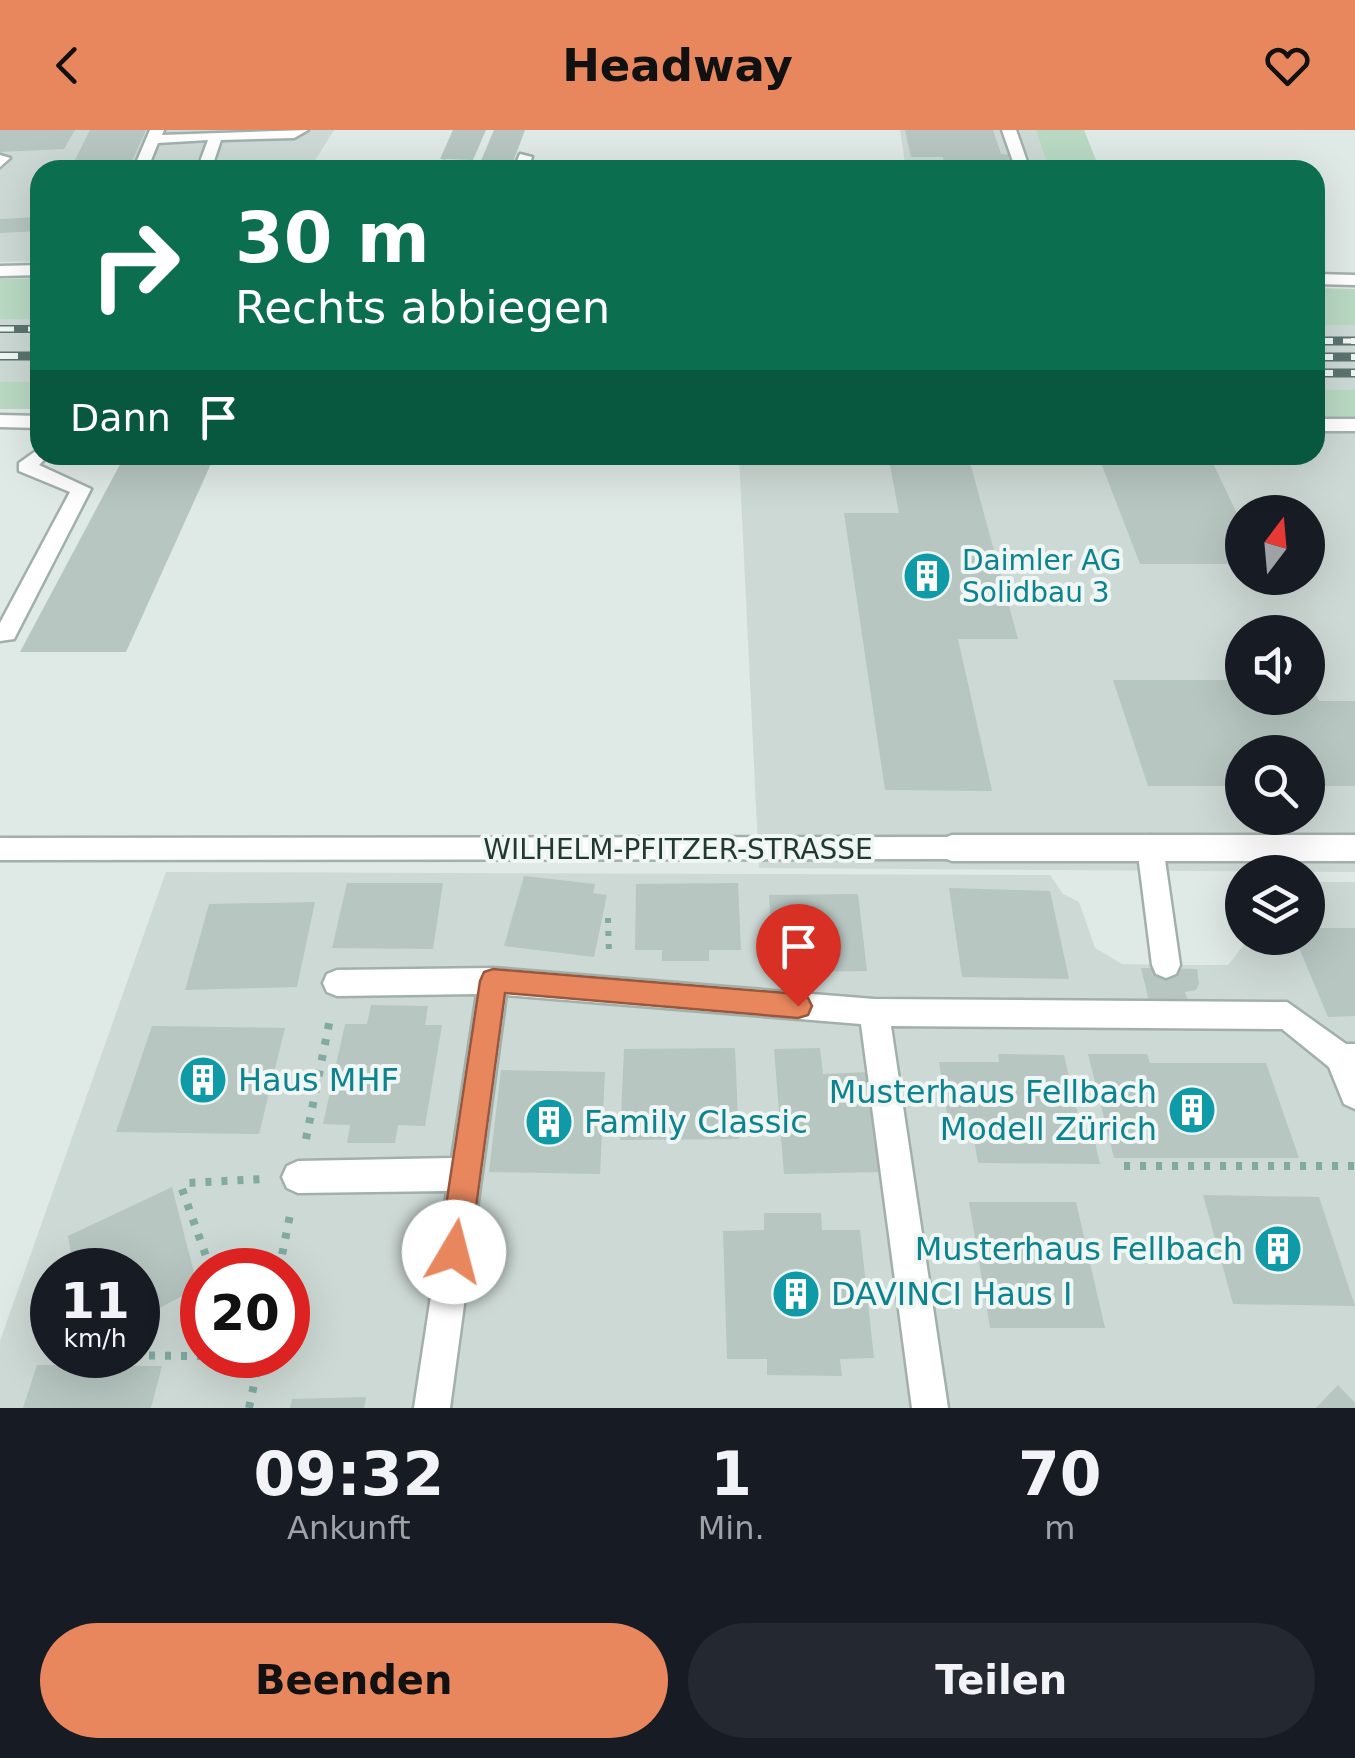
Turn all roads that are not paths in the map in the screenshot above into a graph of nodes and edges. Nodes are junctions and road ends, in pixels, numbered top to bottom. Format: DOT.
graph roads {
  1 [pos="301,130"];
  2 [pos="1009,130"];
  3 [pos="156,134"];
  4 [pos="216,136"];
  5 [pos="144,160"];
  6 [pos="208,160"];
  7 [pos="1019,160"];
  8 [pos="30,270"];
  9 [pos="0,271"];
  10 [pos="1325,279"];
  11 [pos="1355,280"];
  12 [pos="0,421"];
  13 [pos="30,422"];
  14 [pos="1325,425"];
  15 [pos="1355,425"];
  16 [pos="30,463"];
  17 [pos="0,633"];
  18 [pos="1150,846"];
  19 [pos="952,848"];
  20 [pos="1355,848"];
  21 [pos="0,849"];
  22 [pos="1166,965"];
  23 [pos="493,981"];
  24 [pos="337,983"];
  25 [pos="874,1012"];
  26 [pos="1348,1058"];
  27 [pos="1355,1094"];
  28 [pos="466,1174"];
  29 [pos="298,1178"];
  30 [pos="432,1408"];
  31 [pos="930,1408"];
  1 -- 4 [label="lane"];
  2 -- 7 [label="lane"];
  3 -- 4 [label="lane"];
  3 -- 5 [label="lane"];
  4 -- 6 [label="lane"];
  8 -- 9 [label="lane"];
  10 -- 11 [label="lane"];
  12 -- 13 [label="lane"];
  14 -- 15 [label="lane"];
  16 -- 17 [label="lane"];
  18 -- 19 [label="street, WILHELM-PFITZER-STRASSE"];
  18 -- 20 [label="street, WILHELM-PFITZER-STRASSE"];
  18 -- 22 [label="lane"];
  19 -- 21 [label="lane, WILHELM-PFITZER-STRASSE"];
  23 -- 24 [label="lane"];
  23 -- 25 [label="lane"];
  23 -- 28 [label="lane"];
  25 -- 26 [label="lane"];
  25 -- 31 [label="lane"];
  26 -- 27 [label="lane"];
  28 -- 29 [label="lane"];
  28 -- 30 [label="lane"];
}
